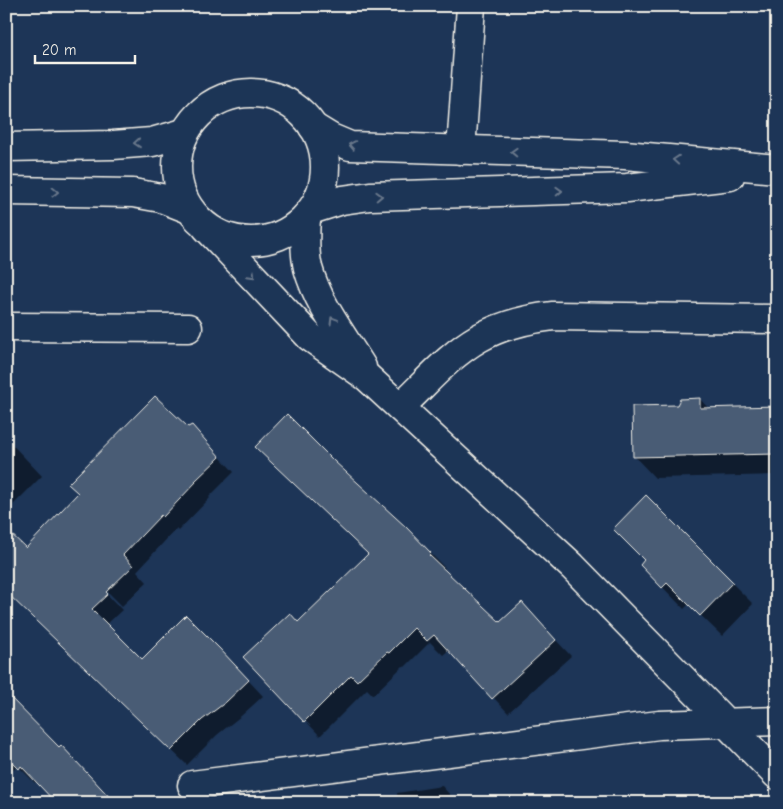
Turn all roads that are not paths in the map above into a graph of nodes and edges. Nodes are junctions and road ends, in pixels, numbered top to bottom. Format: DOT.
graph roads {
  1 [pos="472,6"];
  2 [pos="313,127"];
  3 [pos="184,133"];
  4 [pos="6,146"];
  5 [pos="461,150"];
  6 [pos="777,170"];
  7 [pos="6,191"];
  8 [pos="310,213"];
  9 [pos="198,218"];
  10 [pos="777,319"];
  11 [pos="6,327"];
  12 [pos="188,328"];
  13 [pos="368,377"];
  14 [pos="400,408"];
  15 [pos="725,722"];
  16 [pos="777,722"];
  17 [pos="777,775"];
  18 [pos="192,785"];
  1 -- 5 [label="street"];
  2 -- 3 [label="street"];
  5 -- 2 [label="street, one-way"];
  2 -- 8 [label="street"];
  3 -- 4 [label="street, one-way"];
  3 -- 9 [label="street"];
  6 -- 5 [label="street, one-way"];
  8 -- 6 [label="street, one-way"];
  7 -- 9 [label="street, one-way"];
  8 -- 9 [label="street"];
  13 -- 8 [label="street, one-way"];
  9 -- 13 [label="street, one-way"];
  10 -- 14 [label="street"];
  11 -- 12 [label="street"];
  13 -- 14 [label="street"];
  14 -- 15 [label="street"];
  15 -- 16 [label="street"];
  15 -- 17 [label="street"];
  15 -- 18 [label="street"];
}
